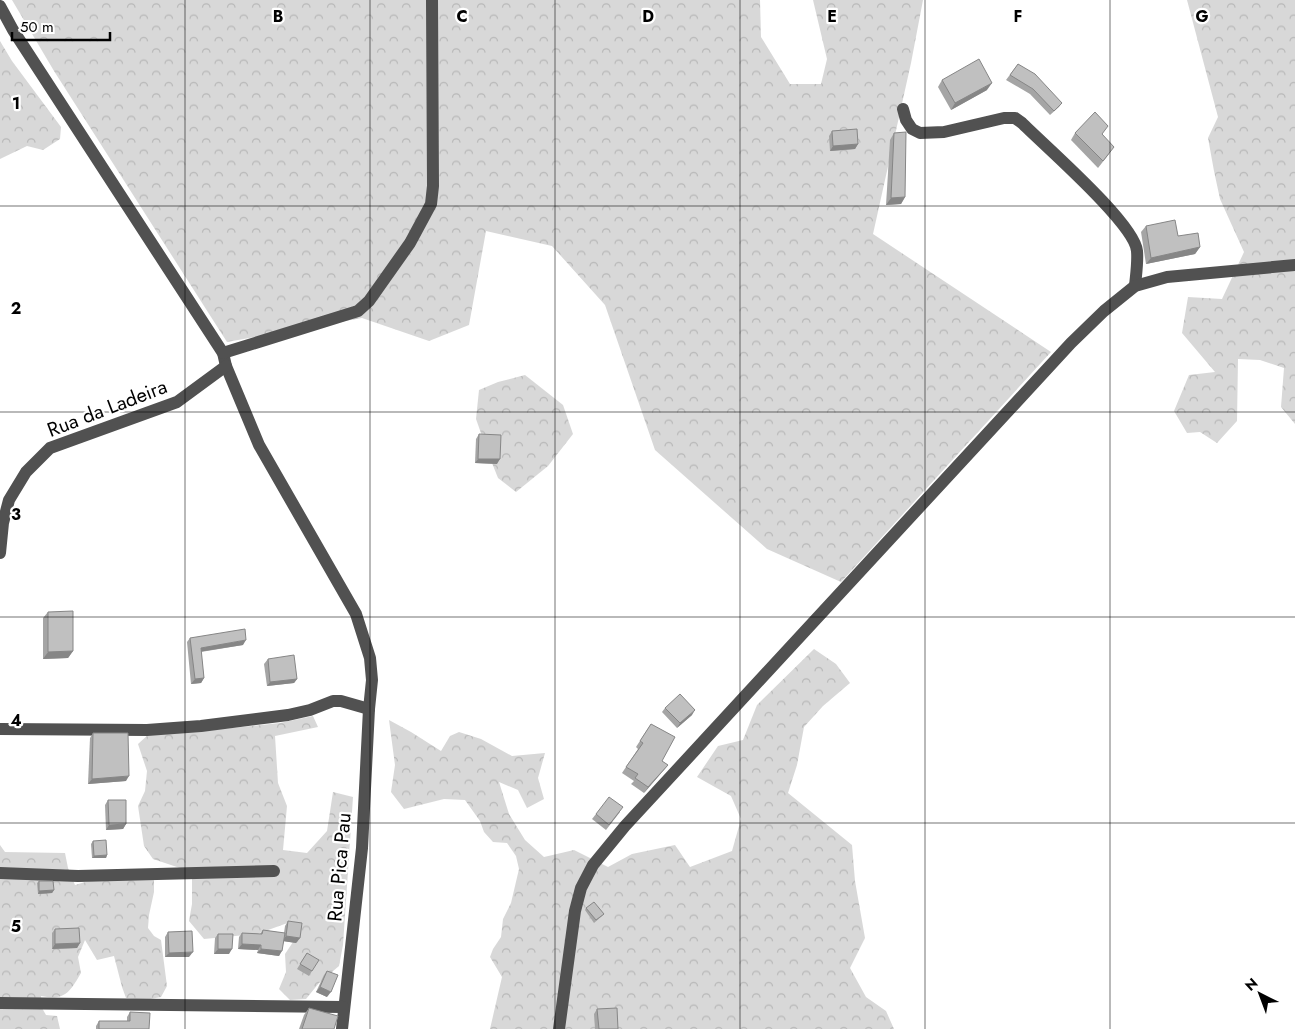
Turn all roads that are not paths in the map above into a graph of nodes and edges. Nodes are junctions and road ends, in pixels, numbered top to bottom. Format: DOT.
graph roads {
  1 [pos="432,0"];
  2 [pos="0,6"];
  3 [pos="903,109"];
  4 [pos="1295,265"];
  5 [pos="1135,286"];
  6 [pos="223,353"];
  7 [pos="226,366"];
  8 [pos="0,553"];
  9 [pos="369,709"];
  10 [pos="0,729"];
  11 [pos="274,871"];
  12 [pos="0,873"];
  13 [pos="0,1003"];
  14 [pos="343,1007"];
  15 [pos="342,1029"];
  16 [pos="559,1029"];
  1 -- 6 [label="street"];
  2 -- 6 [label="street, Rua Pica Pau"];
  3 -- 5 [label="street"];
  4 -- 5 [label="street"];
  5 -- 16 [label="street"];
  6 -- 7 [label="street, Rua Pica Pau"];
  7 -- 8 [label="street, Rua da Ladeira"];
  7 -- 9 [label="street, Rua Pica Pau"];
  9 -- 10 [label="street"];
  9 -- 14 [label="street, Rua Pica Pau"];
  11 -- 12 [label="street"];
  13 -- 14 [label="street"];
  14 -- 15 [label="street, Rua Pica Pau"];
}
